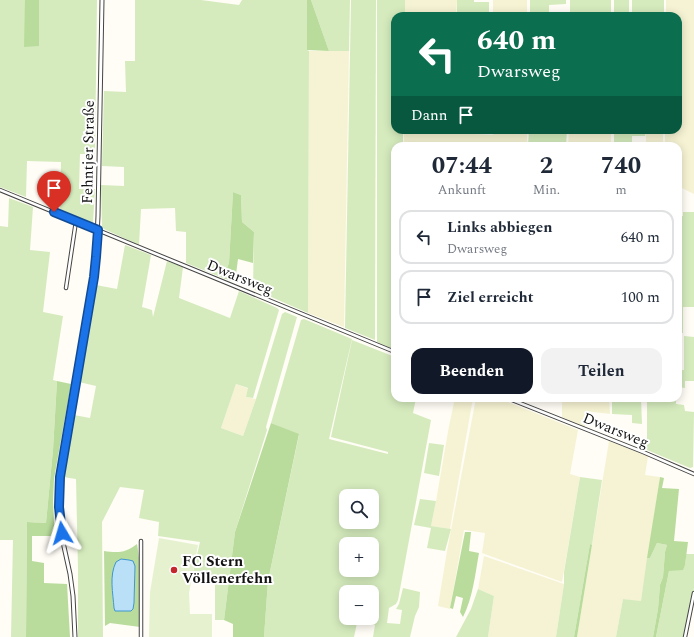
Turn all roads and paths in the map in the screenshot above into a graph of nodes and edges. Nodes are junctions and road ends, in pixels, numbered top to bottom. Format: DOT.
graph roads {
  1 [pos="102,0"];
  2 [pos="0,190"];
  3 [pos="76,221"];
  4 [pos="98,230"];
  5 [pos="66,288"];
  6 [pos="391,350"];
  7 [pos="516,402"];
  8 [pos="694,474"];
  9 [pos="141,541"];
  10 [pos="694,593"];
  11 [pos="75,637"];
  12 [pos="141,637"];
  13 [pos="685,637"];
  1 -- 4 [label="street, Fehntjer Straße"];
  2 -- 3 [label="street, Dwarsweg"];
  3 -- 4 [label="street, Dwarsweg"];
  3 -- 5 [label="street"];
  4 -- 6 [label="street, Dwarsweg"];
  4 -- 11 [label="street, Fehntjer Straße"];
  7 -- 8 [label="street, Dwarsweg"];
  9 -- 12 [label="street"];
  10 -- 13 [label="street"];
}
